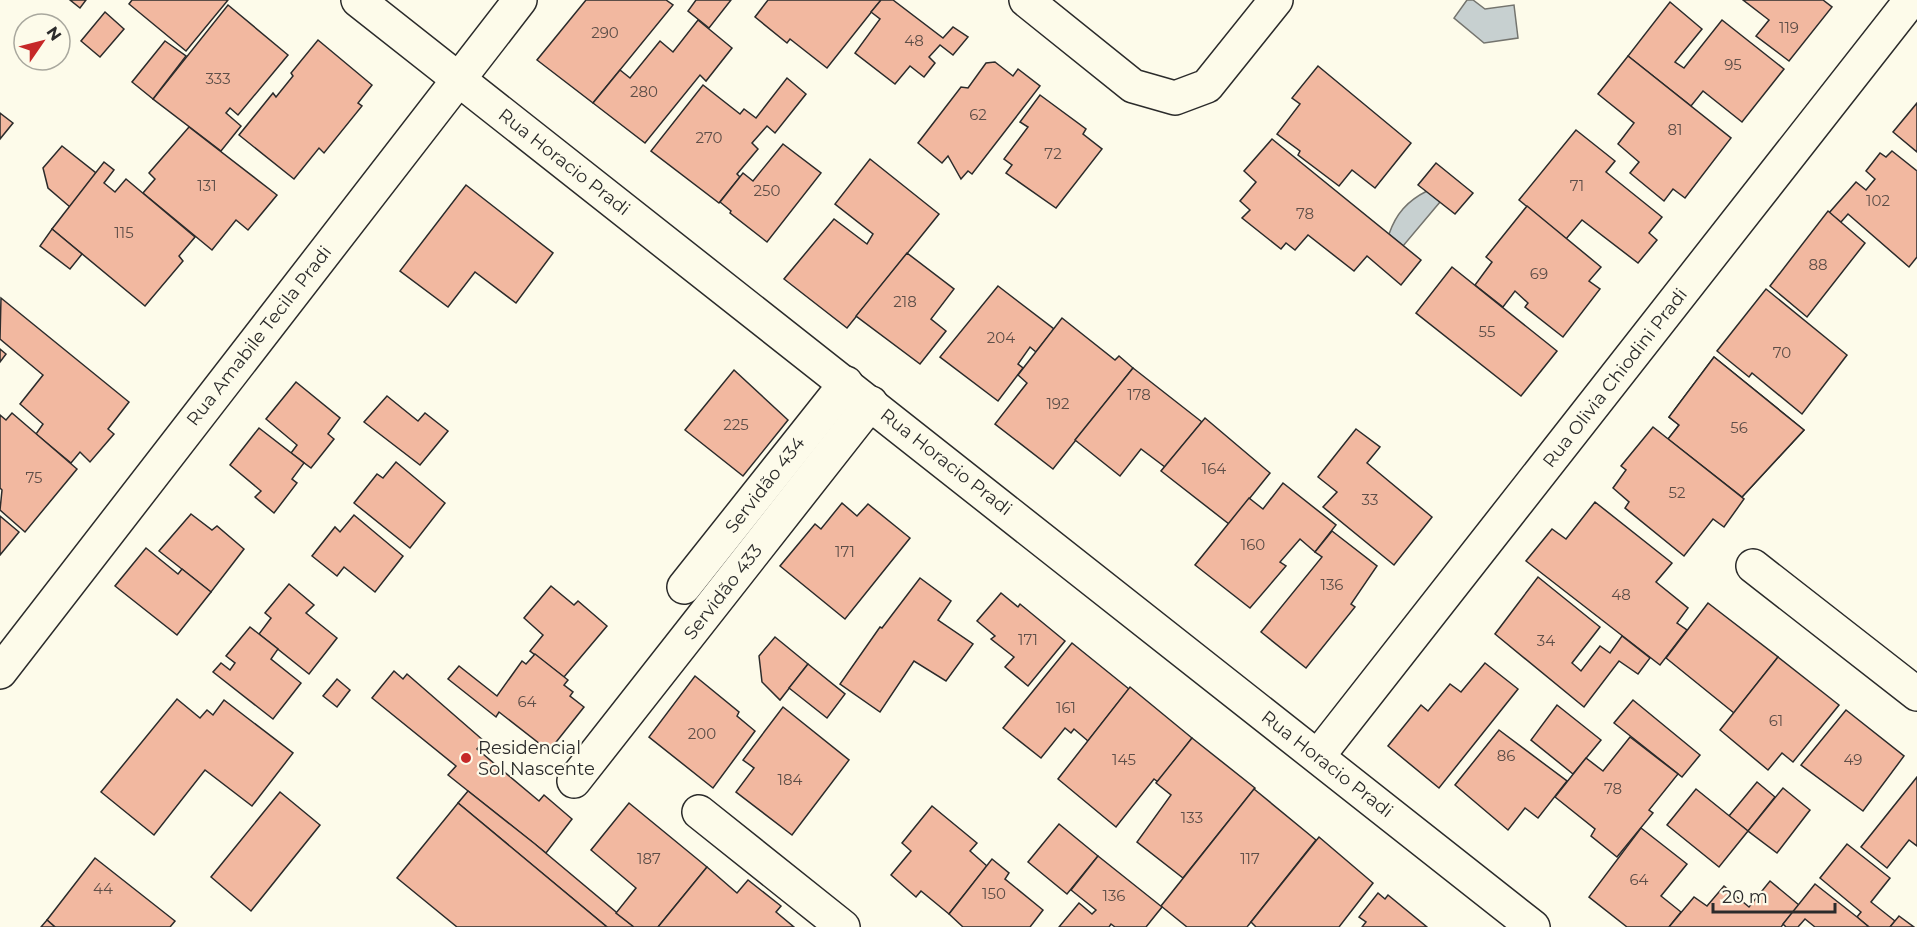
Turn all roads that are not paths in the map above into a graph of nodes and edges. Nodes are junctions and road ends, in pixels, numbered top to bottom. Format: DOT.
graph roads {
  1 [pos="358,0"];
  2 [pos="520,0"];
  3 [pos="1026,0"];
  4 [pos="1276,0"];
  5 [pos="1911,0"];
  6 [pos="457,78"];
  7 [pos="846,383"];
  8 [pos="871,403"];
  9 [pos="1753,566"];
  10 [pos="684,587"];
  11 [pos="0,672"];
  12 [pos="1917,694"];
  13 [pos="1318,756"];
  14 [pos="574,782"];
  15 [pos="699,812"];
  16 [pos="841,925"];
  17 [pos="1533,927"];
  1 -- 6 [label="street, Rua Horacio Pradi"];
  2 -- 6 [label="street, Rua Amabile Tecila Pradi"];
  3 -- 4 [label="street"];
  5 -- 13 [label="street, Rua Olivia Chiodini Pradi"];
  6 -- 7 [label="street, Rua Horacio Pradi"];
  6 -- 11 [label="street, Rua Amabile Tecila Pradi"];
  7 -- 8 [label="street, Rua Horacio Pradi"];
  7 -- 10 [label="street, Servidão 434"];
  8 -- 13 [label="street, Rua Horacio Pradi"];
  8 -- 14 [label="street, Servidão 433"];
  9 -- 12 [label="street"];
  13 -- 17 [label="street, Rua Horacio Pradi"];
  15 -- 16 [label="street"];
}
